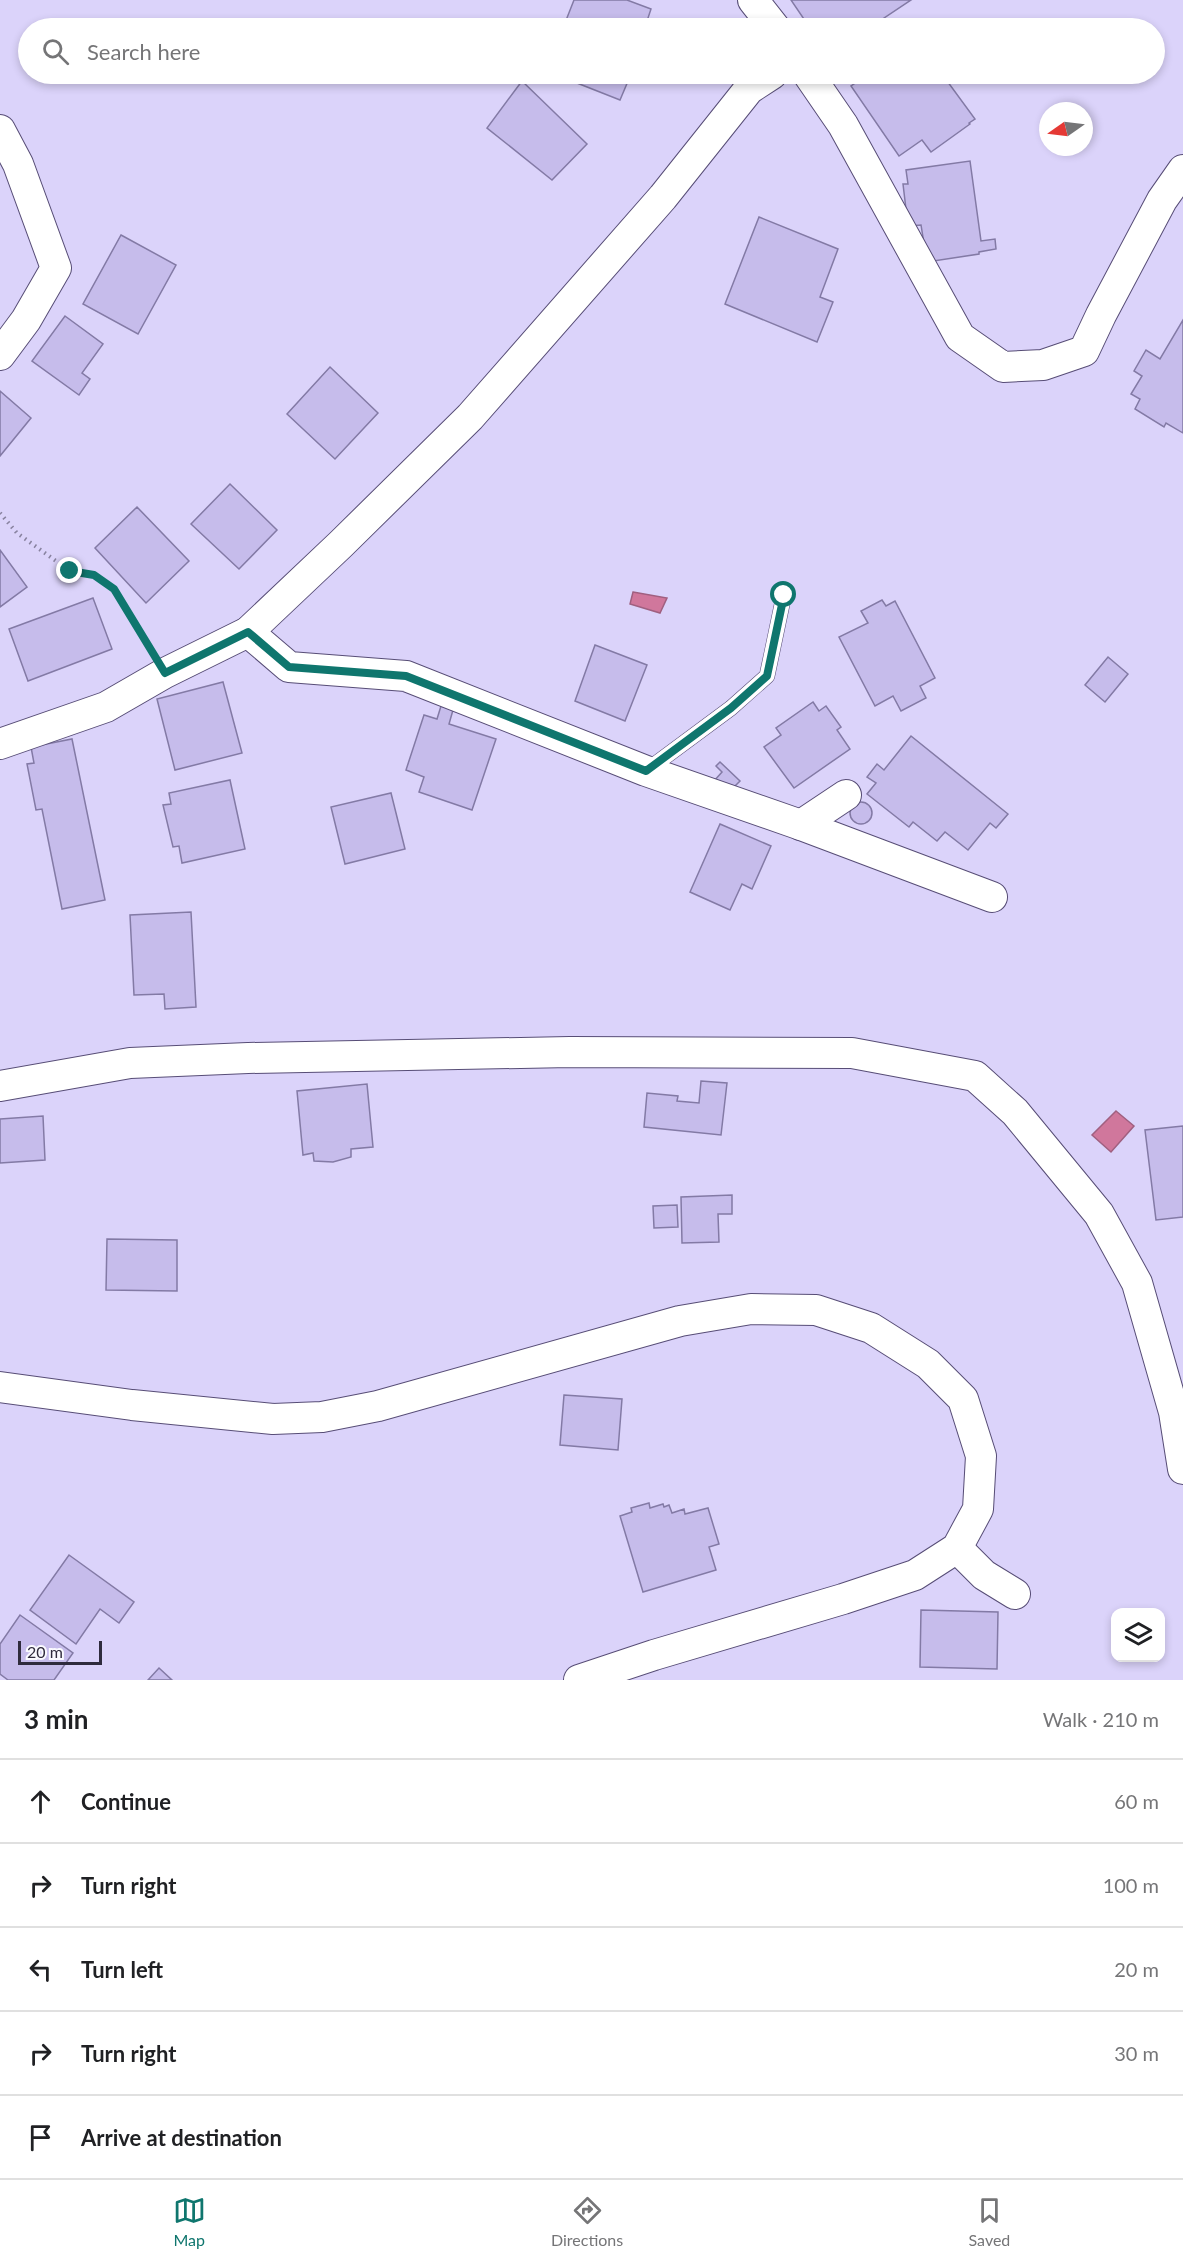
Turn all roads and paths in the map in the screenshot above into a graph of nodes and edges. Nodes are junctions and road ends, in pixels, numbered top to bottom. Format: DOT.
graph roads {
  1 [pos="753,0"];
  2 [pos="766,18"];
  3 [pos="757,84"];
  4 [pos="815,84"];
  5 [pos="0,130"];
  6 [pos="1183,170"];
  7 [pos="0,355"];
  8 [pos="0,513"];
  9 [pos="784,595"];
  10 [pos="248,632"];
  11 [pos="165,673"];
  12 [pos="0,744"];
  13 [pos="646,771"];
  14 [pos="846,795"];
  15 [pos="801,825"];
  16 [pos="992,897"];
  17 [pos="0,1086"];
  18 [pos="0,1387"];
  19 [pos="1183,1469"];
  20 [pos="957,1548"];
  21 [pos="1015,1594"];
  22 [pos="579,1680"];
  1 -- 2 [label="street"];
  3 -- 10 [label="street"];
  4 -- 6 [label="street"];
  5 -- 7 [label="street"];
  8 -- 11 [label="path"];
  9 -- 13 [label="lane"];
  10 -- 11 [label="street"];
  10 -- 13 [label="street"];
  11 -- 12 [label="street"];
  13 -- 15 [label="street"];
  14 -- 15 [label="street"];
  15 -- 16 [label="street"];
  17 -- 19 [label="street"];
  18 -- 20 [label="street"];
  20 -- 21 [label="street"];
  20 -- 22 [label="street"];
}
